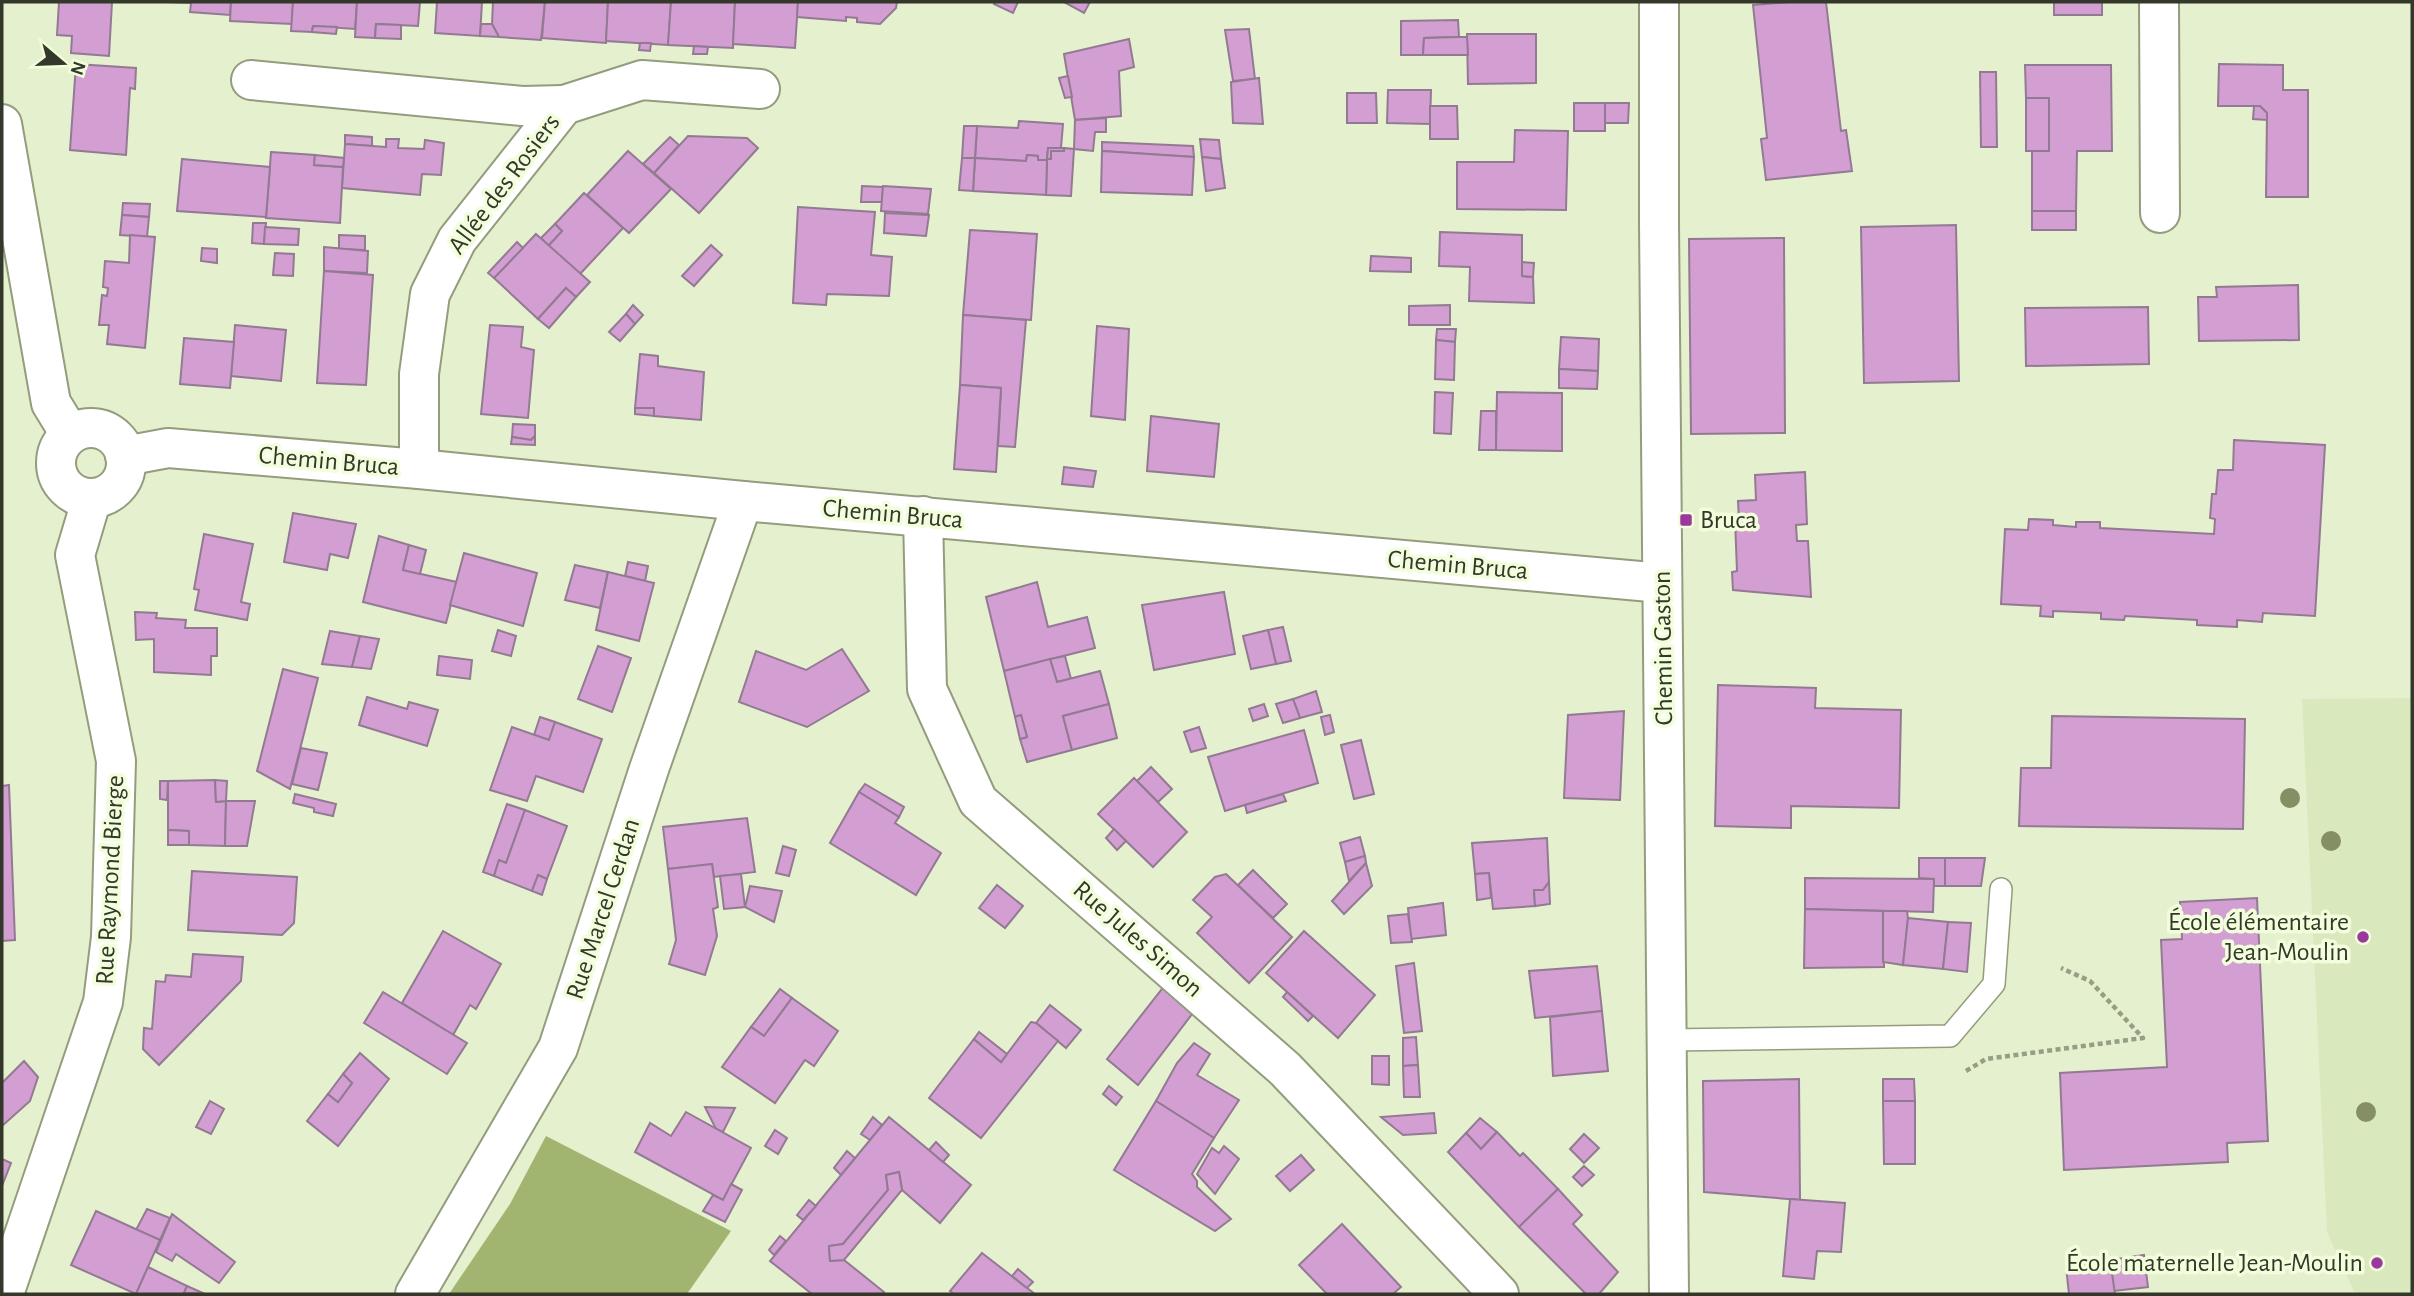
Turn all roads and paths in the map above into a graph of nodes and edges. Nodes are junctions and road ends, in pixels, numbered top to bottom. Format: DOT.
graph roads {
  1 [pos="1659,2"];
  2 [pos="2159,2"];
  3 [pos="251,80"];
  4 [pos="760,89"];
  5 [pos="564,105"];
  6 [pos="2,124"];
  7 [pos="2160,213"];
  8 [pos="70,434"];
  9 [pos="125,456"];
  10 [pos="419,469"];
  11 [pos="92,498"];
  12 [pos="743,501"];
  13 [pos="923,516"];
  14 [pos="1662,583"];
  15 [pos="2001,889"];
  16 [pos="2061,968"];
  17 [pos="1668,1040"];
  18 [pos="1966,1070"];
  19 [pos="4,1294"];
  20 [pos="415,1294"];
  21 [pos="1499,1294"];
  22 [pos="1670,1294"];
  1 -- 14 [label="street, Chemin Gaston"];
  2 -- 7 [label="street"];
  3 -- 5 [label="street, Allée des Rosiers"];
  4 -- 5 [label="street, Allée des Rosiers"];
  5 -- 10 [label="street, Allée des Rosiers"];
  6 -- 8 [label="street"];
  8 -- 9 [label="street"];
  8 -- 11 [label="street"];
  9 -- 10 [label="street, Chemin Bruca"];
  9 -- 11 [label="street"];
  10 -- 12 [label="street, Chemin Bruca"];
  11 -- 19 [label="street, Rue Raymond Bierge"];
  12 -- 13 [label="street, Chemin Bruca"];
  12 -- 20 [label="street, Rue Marcel Cerdan"];
  13 -- 14 [label="street, Chemin Bruca"];
  13 -- 21 [label="street, Rue Jules Simon"];
  14 -- 17 [label="street, Chemin Gaston"];
  15 -- 17 [label="lane"];
  16 -- 18 [label="path"];
  17 -- 22 [label="street, Chemin Gaston"];
}
